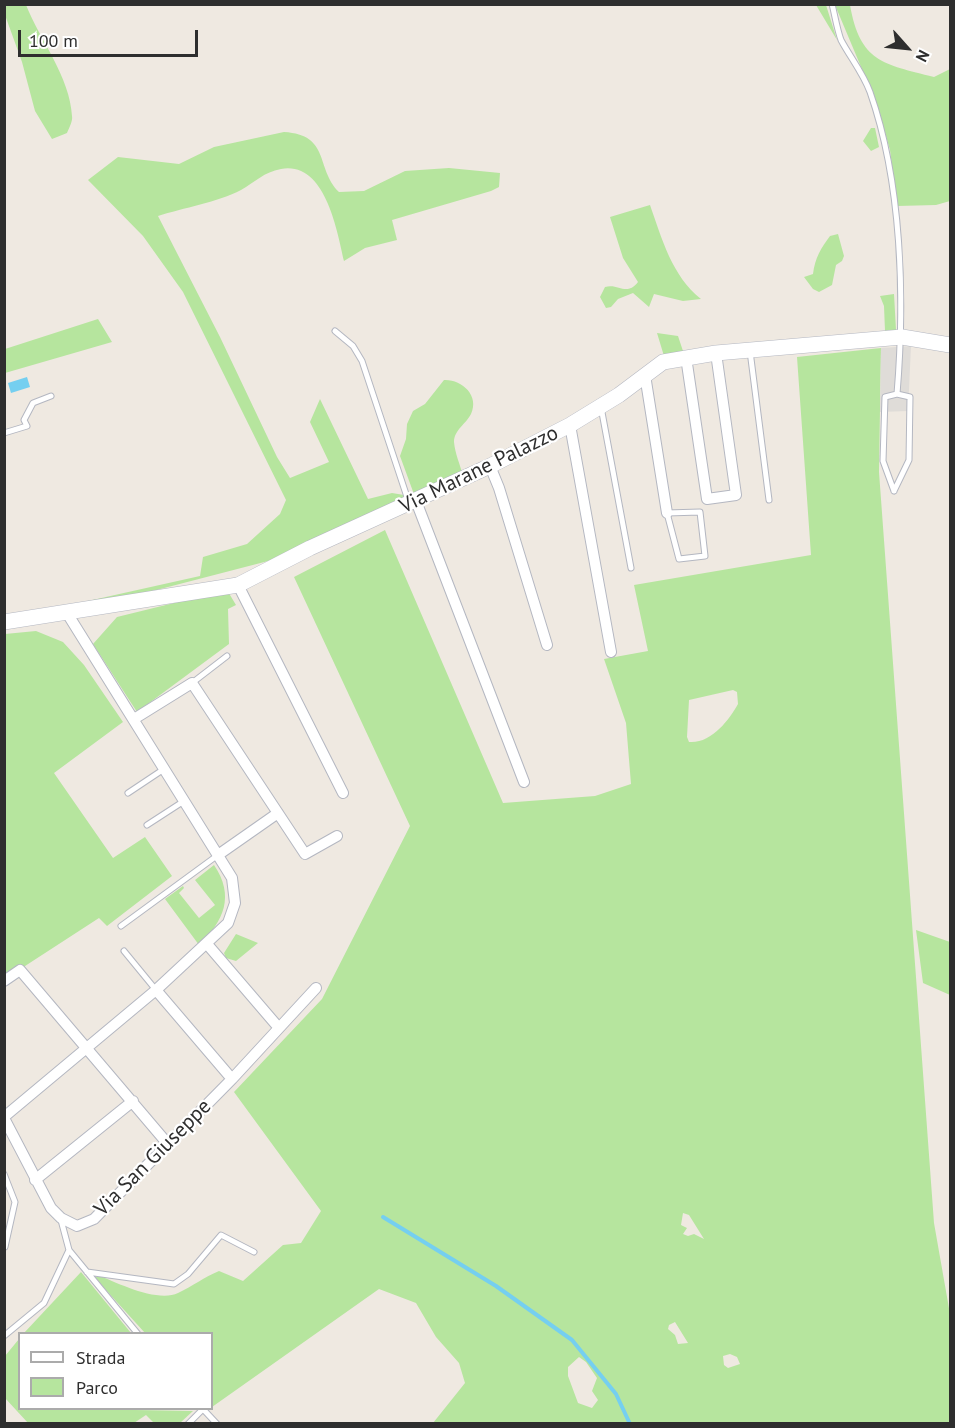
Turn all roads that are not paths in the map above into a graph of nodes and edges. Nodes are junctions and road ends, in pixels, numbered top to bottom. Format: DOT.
graph roads {
  1 [pos="832,4"];
  2 [pos="335,331"];
  3 [pos="902,337"];
  4 [pos="951,345"];
  5 [pos="750,349"];
  6 [pos="716,353"];
  7 [pos="686,357"];
  8 [pos="645,375"];
  9 [pos="897,394"];
  10 [pos="51,396"];
  11 [pos="601,406"];
  12 [pos="570,425"];
  13 [pos="4,433"];
  14 [pos="490,466"];
  15 [pos="769,500"];
  16 [pos="413,503"];
  17 [pos="667,513"];
  18 [pos="631,568"];
  19 [pos="238,585"];
  20 [pos="67,613"];
  21 [pos="4,622"];
  22 [pos="547,645"];
  23 [pos="611,652"];
  24 [pos="227,656"];
  25 [pos="192,683"];
  26 [pos="134,719"];
  27 [pos="164,769"];
  28 [pos="524,782"];
  29 [pos="128,793"];
  30 [pos="343,793"];
  31 [pos="184,801"];
  32 [pos="278,813"];
  33 [pos="147,825"];
  34 [pos="337,836"];
  35 [pos="218,855"];
  36 [pos="121,926"];
  37 [pos="207,944"];
  38 [pos="124,951"];
  39 [pos="4,981"];
  40 [pos="316,988"];
  41 [pos="156,990"];
  42 [pos="279,1028"];
  43 [pos="87,1048"];
  44 [pos="232,1079"];
  45 [pos="133,1101"];
  46 [pos="4,1117"];
  47 [pos="167,1143"];
  48 [pos="4,1174"];
  49 [pos="35,1180"];
  50 [pos="61,1218"];
  51 [pos="5,1247"];
  52 [pos="69,1250"];
  53 [pos="254,1252"];
  54 [pos="87,1272"];
  55 [pos="136,1332"];
  56 [pos="4,1336"];
  57 [pos="202,1410"];
  58 [pos="204,1410"];
  59 [pos="188,1424"];
  60 [pos="217,1424"];
  1 -- 3 [label="lane"];
  2 -- 16 [label="lane"];
  3 -- 4 [label="main road, Via Marane Palazzo"];
  3 -- 5 [label="main road, Via Marane Palazzo"];
  3 -- 9 [label="lane"];
  5 -- 6 [label="main road, Via Marane Palazzo"];
  5 -- 15 [label="lane"];
  6 -- 7 [label="main road, Via Marane Palazzo"];
  6 -- 7 [label="street"];
  7 -- 8 [label="main road, Via Marane Palazzo"];
  8 -- 11 [label="main road, Via Marane Palazzo"];
  8 -- 17 [label="street"];
  9 -- 9 [label="lane"];
  10 -- 13 [label="lane"];
  11 -- 12 [label="main road, Via Marane Palazzo"];
  11 -- 18 [label="lane"];
  12 -- 14 [label="main road, Via Marane Palazzo"];
  12 -- 23 [label="street"];
  14 -- 16 [label="main road, Via Marane Palazzo"];
  14 -- 22 [label="street"];
  16 -- 19 [label="main road, Via Marane Palazzo"];
  16 -- 28 [label="street"];
  17 -- 17 [label="lane"];
  19 -- 20 [label="main road, Via Marane Palazzo"];
  19 -- 30 [label="street"];
  20 -- 21 [label="main road, Via Marane Palazzo"];
  20 -- 26 [label="street"];
  24 -- 25 [label="lane"];
  25 -- 26 [label="street"];
  25 -- 32 [label="street"];
  26 -- 27 [label="street"];
  27 -- 29 [label="lane"];
  27 -- 31 [label="street"];
  31 -- 33 [label="lane"];
  31 -- 35 [label="street"];
  32 -- 34 [label="street"];
  32 -- 35 [label="street"];
  35 -- 36 [label="lane"];
  35 -- 37 [label="street"];
  37 -- 41 [label="street"];
  37 -- 42 [label="street"];
  38 -- 41 [label="lane"];
  39 -- 43 [label="street"];
  40 -- 42 [label="street, Via San Giuseppe"];
  41 -- 43 [label="street"];
  41 -- 44 [label="street"];
  42 -- 44 [label="street, Via San Giuseppe"];
  43 -- 45 [label="street"];
  43 -- 46 [label="street"];
  44 -- 47 [label="street, Via San Giuseppe"];
  45 -- 47 [label="street"];
  45 -- 49 [label="street"];
  46 -- 49 [label="street"];
  47 -- 50 [label="street, Via San Giuseppe"];
  48 -- 51 [label="lane"];
  49 -- 50 [label="street"];
  50 -- 52 [label="lane"];
  52 -- 54 [label="lane"];
  52 -- 56 [label="lane"];
  53 -- 54 [label="lane"];
  54 -- 55 [label="lane"];
  57 -- 59 [label="lane"];
  58 -- 60 [label="lane"];
}
